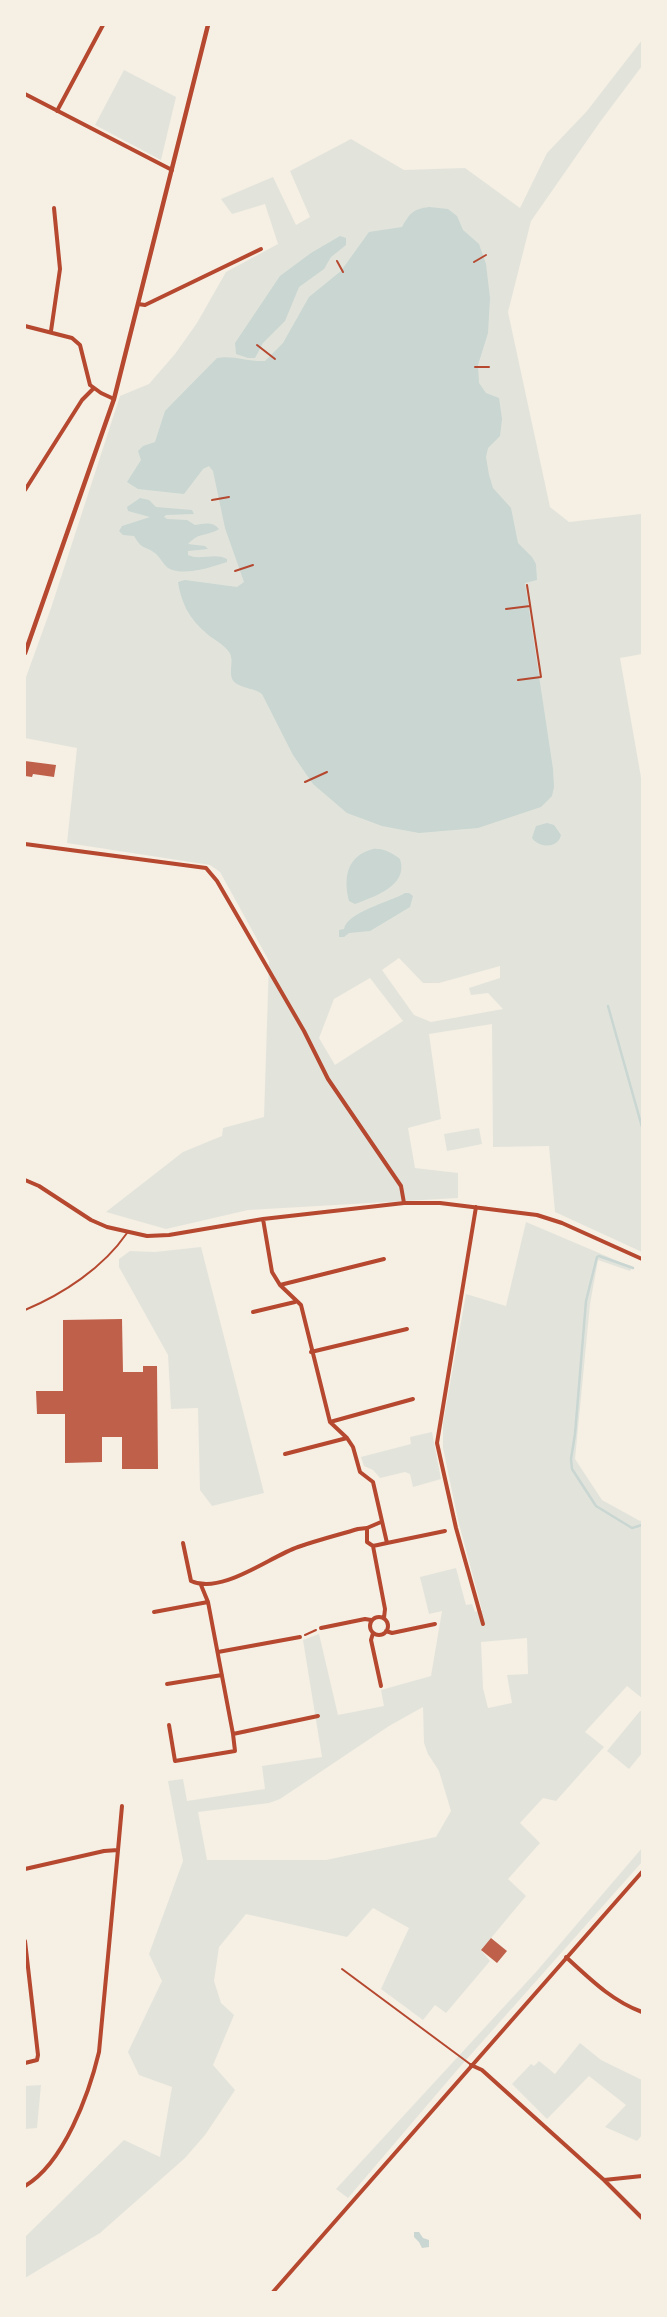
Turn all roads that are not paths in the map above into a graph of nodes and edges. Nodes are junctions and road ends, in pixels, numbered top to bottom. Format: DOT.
graph roads {
  1 [pos="103,25"];
  2 [pos="208,25"];
  3 [pos="25,94"];
  4 [pos="57,111"];
  5 [pos="172,170"];
  6 [pos="54,208"];
  7 [pos="261,249"];
  8 [pos="138,304"];
  9 [pos="25,326"];
  10 [pos="51,331"];
  11 [pos="94,388"];
  12 [pos="114,398"];
  13 [pos="25,490"];
  14 [pos="25,653"];
  15 [pos="25,844"];
  16 [pos="25,1180"];
  17 [pos="404,1203"];
  18 [pos="476,1207"];
  19 [pos="262,1218"];
  20 [pos="127,1234"];
  21 [pos="384,1258"];
  22 [pos="642,1259"];
  23 [pos="280,1285"];
  24 [pos="295,1302"];
  25 [pos="25,1310"];
  26 [pos="253,1312"];
  27 [pos="407,1329"];
  28 [pos="311,1352"];
  29 [pos="413,1399"];
  30 [pos="330,1422"];
  31 [pos="347,1438"];
  32 [pos="284,1454"];
  33 [pos="381,1522"];
  34 [pos="367,1528"];
  35 [pos="445,1531"];
  36 [pos="182,1543"];
  37 [pos="387,1543"];
  38 [pos="373,1546"];
  39 [pos="201,1585"];
  40 [pos="208,1602"];
  41 [pos="154,1612"];
  42 [pos="384,1618"];
  43 [pos="371,1620"];
  44 [pos="435,1624"];
  45 [pos="483,1624"];
  46 [pos="321,1628"];
  47 [pos="386,1631"];
  48 [pos="373,1633"];
  49 [pos="300,1638"];
  50 [pos="218,1652"];
  51 [pos="222,1675"];
  52 [pos="167,1684"];
  53 [pos="381,1686"];
  54 [pos="318,1716"];
  55 [pos="168,1725"];
  56 [pos="233,1734"];
  57 [pos="122,1806"];
  58 [pos="118,1850"];
  59 [pos="25,1869"];
  60 [pos="642,1872"];
  61 [pos="25,1942"];
  62 [pos="566,1957"];
  63 [pos="342,1969"];
  64 [pos="642,2012"];
  65 [pos="25,2064"];
  66 [pos="471,2065"];
  67 [pos="642,2176"];
  68 [pos="604,2180"];
  69 [pos="25,2186"];
  70 [pos="642,2218"];
  71 [pos="273,2292"];
  1 -- 4 [label="street"];
  2 -- 5 [label="street"];
  3 -- 4 [label="street"];
  4 -- 5 [label="street"];
  5 -- 8 [label="street"];
  6 -- 10 [label="street"];
  7 -- 8 [label="street"];
  8 -- 12 [label="street"];
  9 -- 10 [label="street"];
  10 -- 11 [label="street"];
  11 -- 12 [label="street"];
  11 -- 13 [label="street"];
  12 -- 14 [label="street"];
  15 -- 17 [label="street"];
  16 -- 20 [label="street"];
  17 -- 18 [label="street"];
  17 -- 19 [label="street"];
  18 -- 22 [label="street"];
  18 -- 45 [label="street"];
  19 -- 20 [label="street"];
  19 -- 23 [label="street"];
  20 -- 25 [label="lane"];
  21 -- 23 [label="street"];
  23 -- 24 [label="street"];
  24 -- 26 [label="street"];
  24 -- 28 [label="street"];
  27 -- 28 [label="street"];
  28 -- 30 [label="street"];
  29 -- 30 [label="street"];
  30 -- 31 [label="street"];
  31 -- 32 [label="street"];
  31 -- 33 [label="street"];
  33 -- 34 [label="street"];
  33 -- 37 [label="street"];
  34 -- 38 [label="street"];
  34 -- 39 [label="street"];
  35 -- 37 [label="street"];
  36 -- 39 [label="street"];
  37 -- 38 [label="street"];
  38 -- 42 [label="street"];
  39 -- 40 [label="street"];
  40 -- 41 [label="street"];
  40 -- 50 [label="street"];
  42 -- 43 [label="street"];
  42 -- 47 [label="street"];
  43 -- 46 [label="street"];
  43 -- 48 [label="street"];
  44 -- 47 [label="street"];
  47 -- 48 [label="street"];
  48 -- 53 [label="street"];
  49 -- 50 [label="street"];
  50 -- 51 [label="street"];
  51 -- 52 [label="street"];
  51 -- 56 [label="street"];
  54 -- 56 [label="street"];
  55 -- 56 [label="street"];
  57 -- 58 [label="street"];
  58 -- 59 [label="street"];
  58 -- 69 [label="street"];
  60 -- 62 [label="street"];
  61 -- 65 [label="street"];
  62 -- 64 [label="street"];
  62 -- 66 [label="street"];
  63 -- 66 [label="lane"];
  66 -- 68 [label="street"];
  66 -- 71 [label="street"];
  67 -- 68 [label="street"];
  68 -- 70 [label="street"];
}
